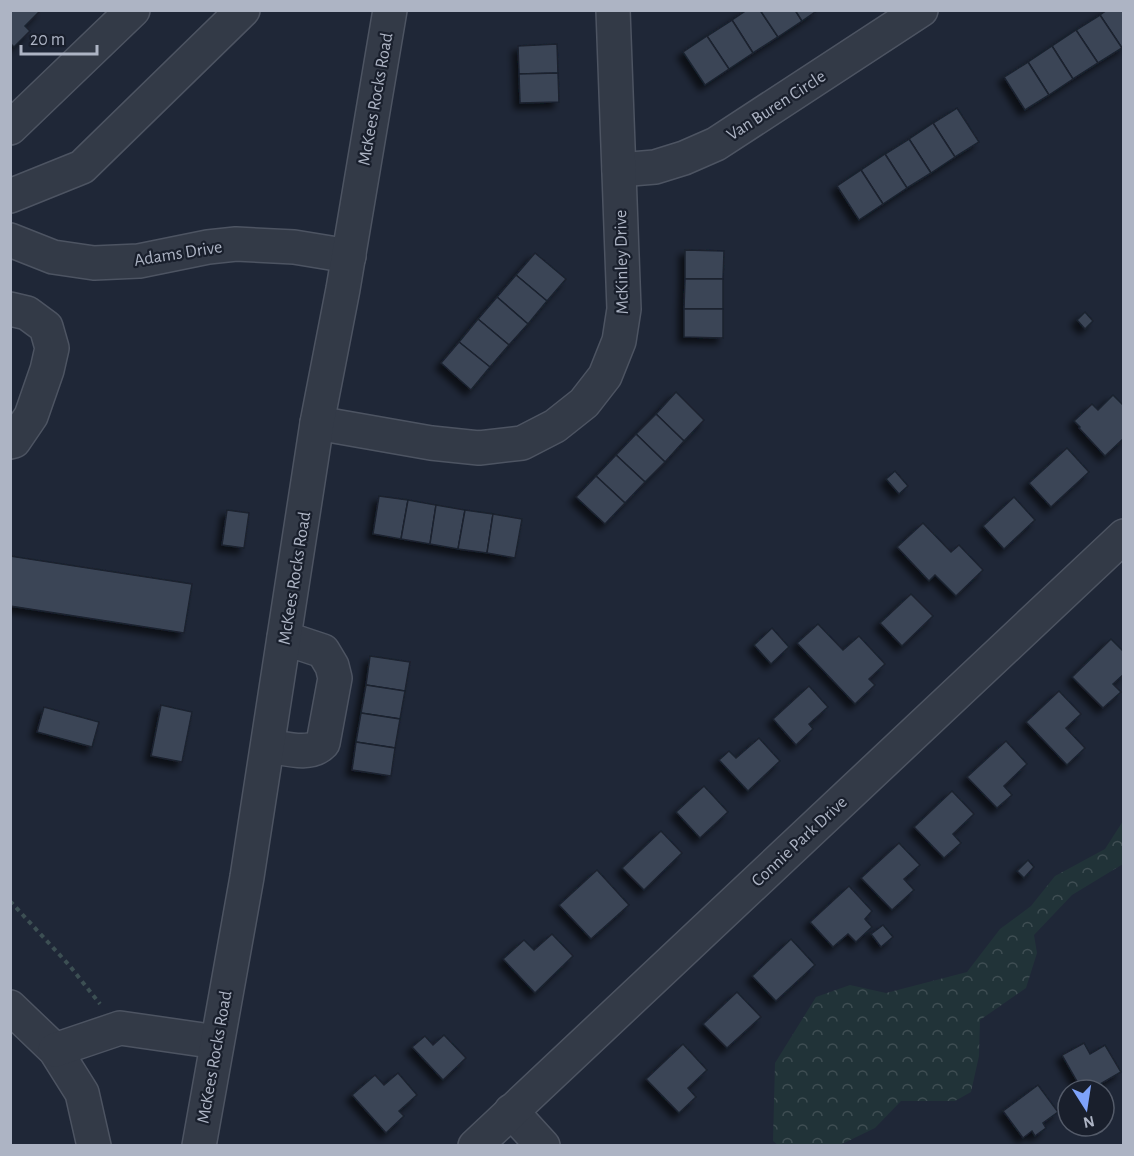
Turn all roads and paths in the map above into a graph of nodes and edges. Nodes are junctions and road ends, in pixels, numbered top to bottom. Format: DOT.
graph roads {
  1 [pos="133,10"];
  2 [pos="243,10"];
  3 [pos="390,10"];
  4 [pos="613,10"];
  5 [pos="921,10"];
  6 [pos="10,128"];
  7 [pos="619,170"];
  8 [pos="10,196"];
  9 [pos="10,240"];
  10 [pos="349,256"];
  11 [pos="10,309"];
  12 [pos="317,423"];
  13 [pos="10,442"];
  14 [pos="1124,536"];
  15 [pos="284,638"];
  16 [pos="268,746"];
  17 [pos="10,901"];
  18 [pos="10,1007"];
  19 [pos="120,1028"];
  20 [pos="217,1042"];
  21 [pos="55,1050"];
  22 [pos="511,1111"];
  23 [pos="94,1146"];
  24 [pos="198,1146"];
  25 [pos="475,1146"];
  26 [pos="543,1146"];
  1 -- 6 [label="street"];
  2 -- 8 [label="street"];
  3 -- 10 [label="street, McKees Rocks Road"];
  4 -- 7 [label="street, McKinley Drive"];
  5 -- 7 [label="street, Van Buren Circle"];
  7 -- 12 [label="street, McKinley Drive"];
  9 -- 10 [label="street, Adams Drive"];
  10 -- 12 [label="street, McKees Rocks Road"];
  11 -- 13 [label="street"];
  12 -- 15 [label="street, McKees Rocks Road"];
  14 -- 22 [label="street, Connie Park Drive"];
  15 -- 16 [label="street, McKees Rocks Road"];
  15 -- 16 [label="street"];
  16 -- 20 [label="street, McKees Rocks Road"];
  17 -- 19 [label="path"];
  18 -- 21 [label="street"];
  19 -- 20 [label="street"];
  19 -- 21 [label="street"];
  20 -- 24 [label="street, McKees Rocks Road"];
  21 -- 23 [label="street"];
  22 -- 25 [label="street, Connie Park Drive"];
  22 -- 26 [label="street"];
}
